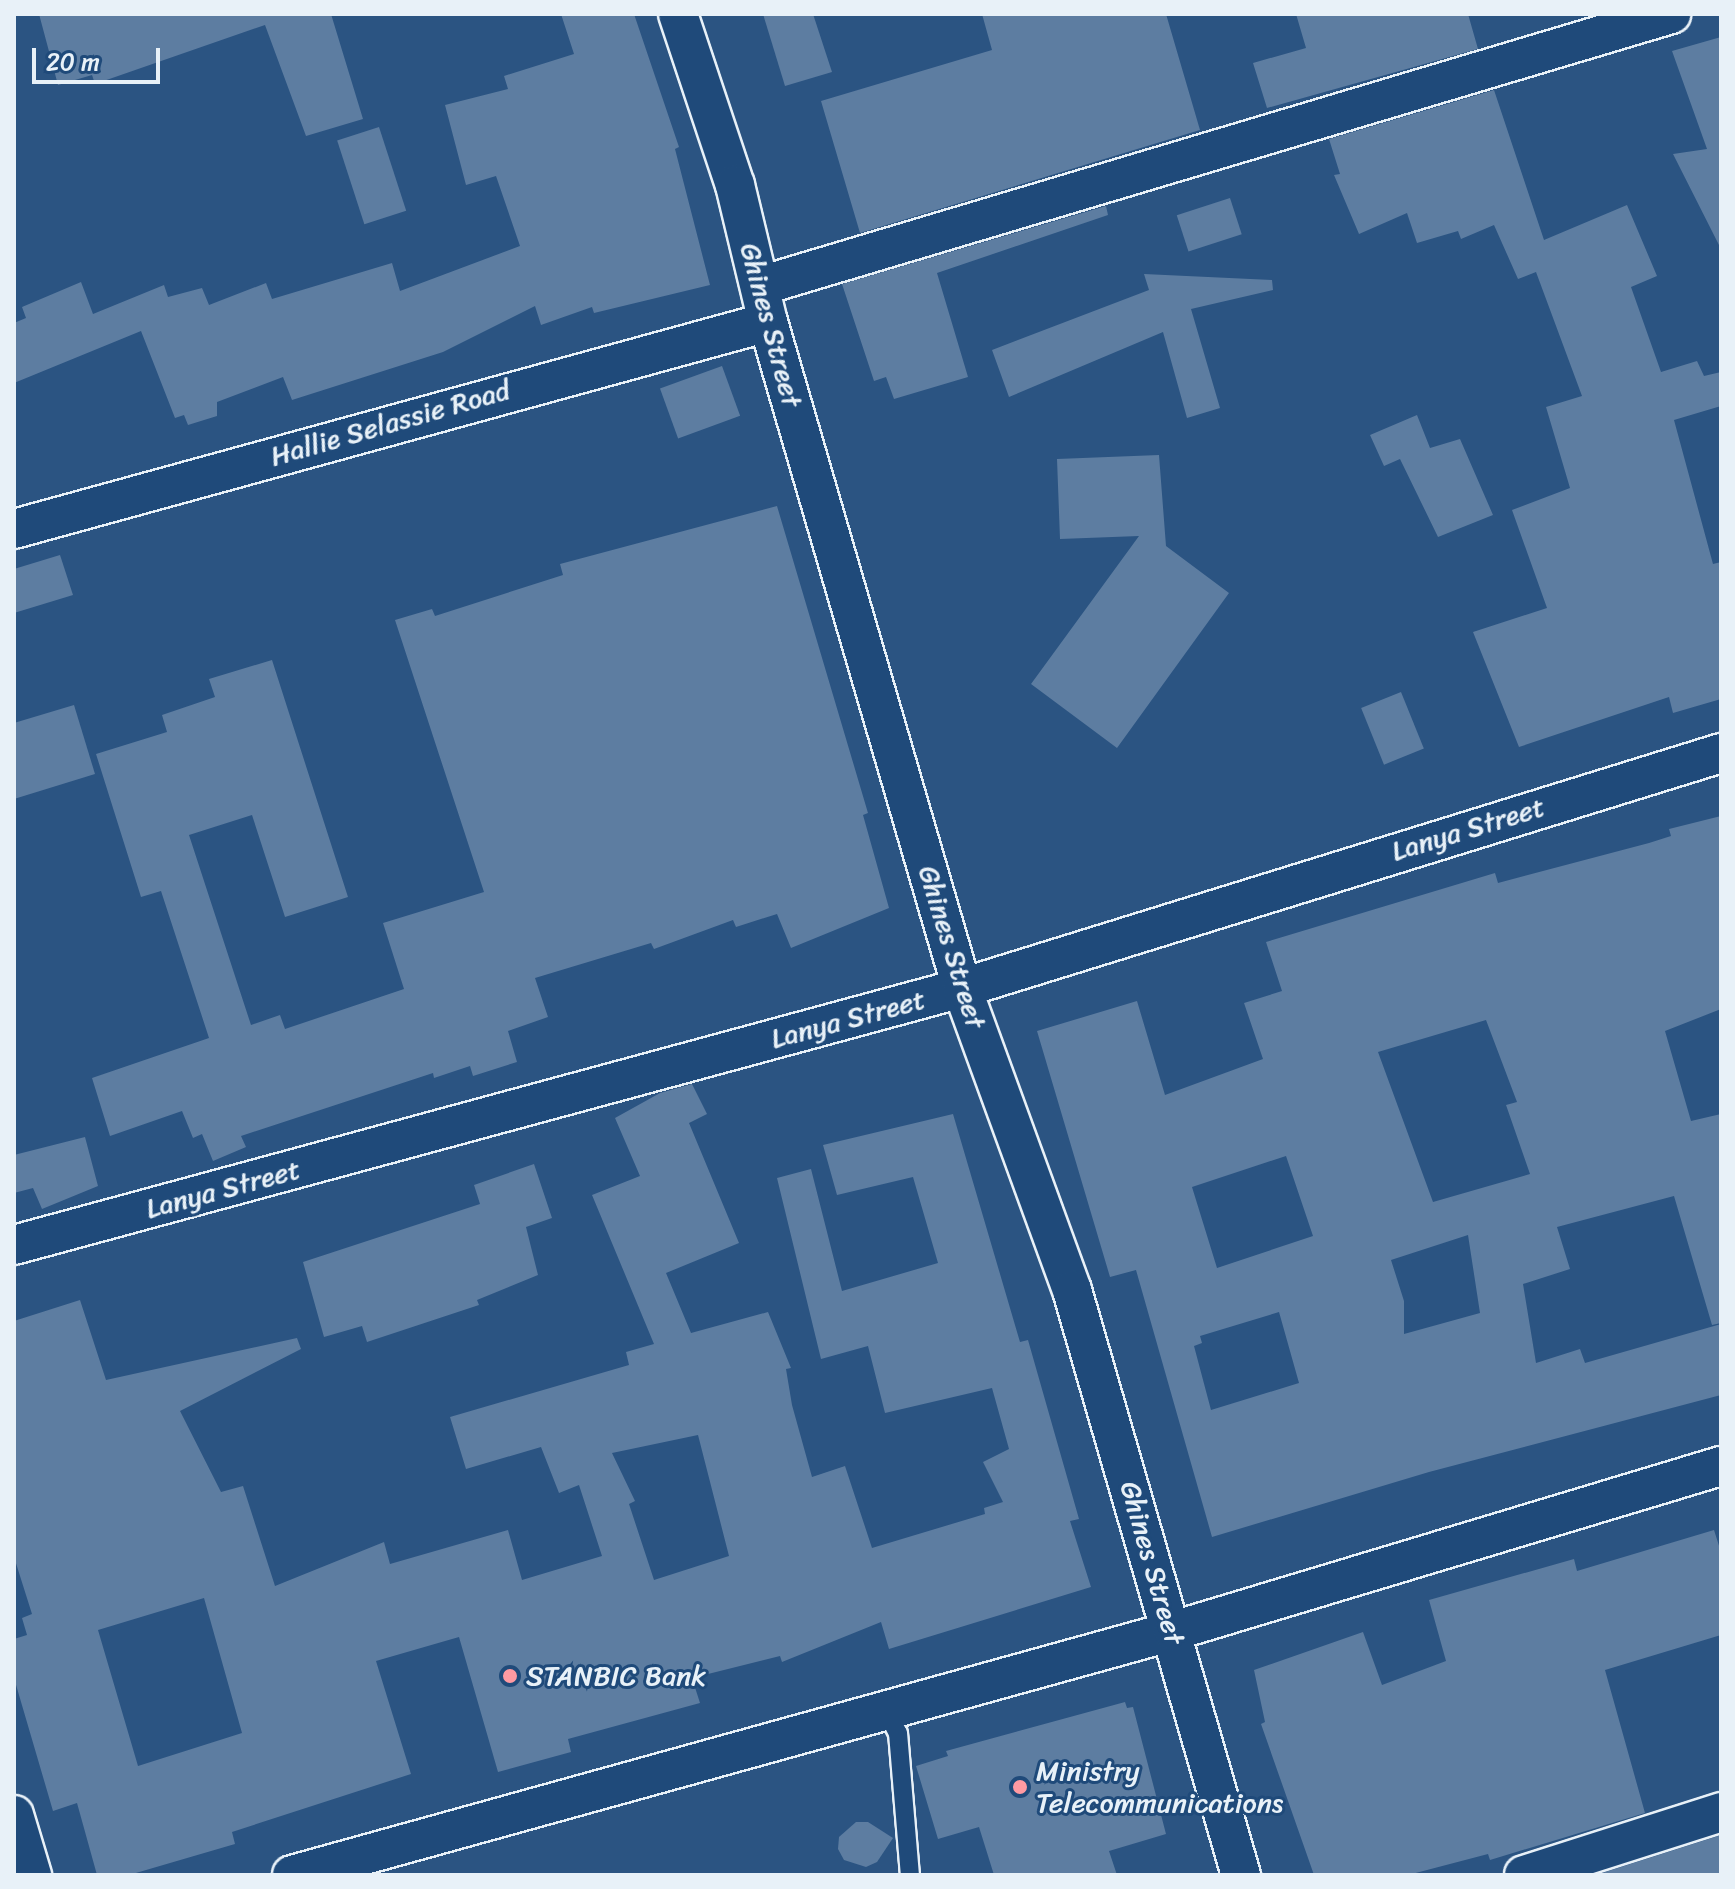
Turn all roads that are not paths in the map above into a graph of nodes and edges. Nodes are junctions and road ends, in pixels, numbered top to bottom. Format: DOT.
graph roads {
  1 [pos="678,14"];
  2 [pos="1671,14"];
  3 [pos="764,304"];
  4 [pos="14,529"];
  5 [pos="1721,753"];
  6 [pos="962,988"];
  7 [pos="14,1245"];
  8 [pos="1721,1466"];
  9 [pos="1173,1631"];
  10 [pos="884,1706"];
  11 [pos="1721,1812"];
  12 [pos="14,1815"];
  13 [pos="32,1875"];
  14 [pos="292,1875"];
  15 [pos="910,1875"];
  16 [pos="1241,1875"];
  17 [pos="1524,1875"];
  1 -- 3 [label="street, Ghines Street"];
  2 -- 3 [label="street, Hallie Selassie Road"];
  3 -- 4 [label="street, Hallie Selassie Road"];
  3 -- 6 [label="street, Ghines Street"];
  5 -- 6 [label="street, Lanya Street"];
  6 -- 7 [label="street, Lanya Street"];
  6 -- 9 [label="street, Ghines Street"];
  8 -- 9 [label="street"];
  9 -- 10 [label="street"];
  9 -- 16 [label="street, Ghines Street"];
  10 -- 14 [label="street"];
  10 -- 15 [label="lane"];
  11 -- 17 [label="street"];
  12 -- 13 [label="street"];
}
